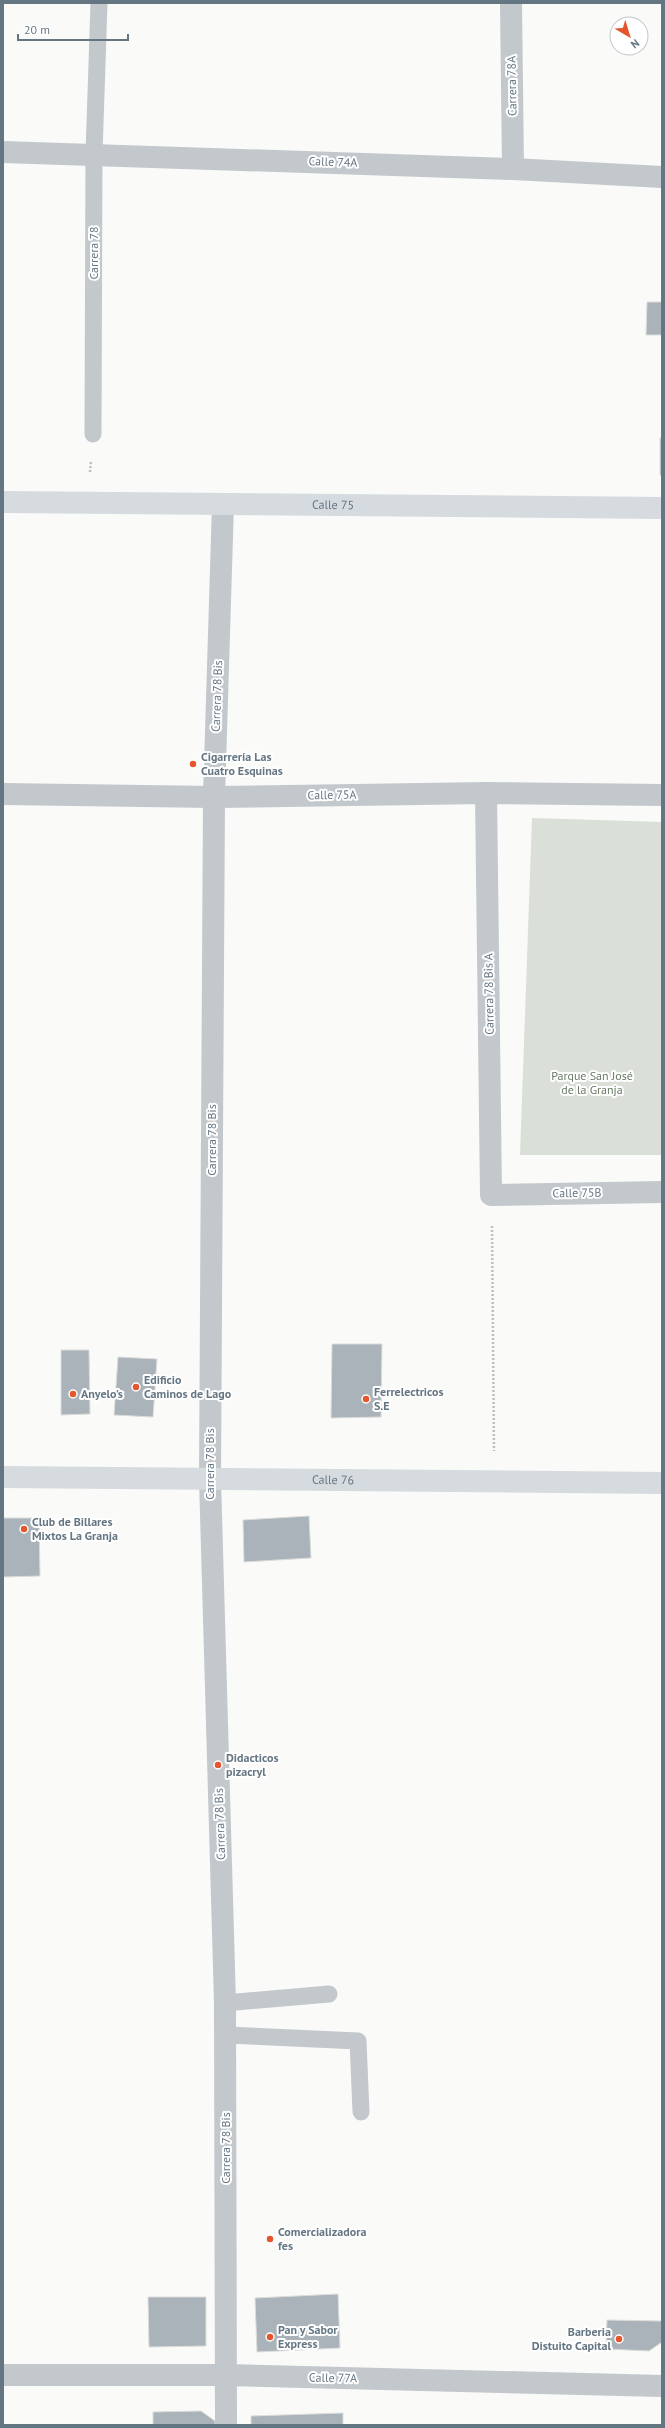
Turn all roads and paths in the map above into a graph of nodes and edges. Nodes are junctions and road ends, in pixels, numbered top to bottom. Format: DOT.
graph roads {
  1 [pos="99,3"];
  2 [pos="511,3"];
  3 [pos="3,152"];
  4 [pos="94,154"];
  5 [pos="513,169"];
  6 [pos="662,177"];
  7 [pos="93,434"];
  8 [pos="3,502"];
  9 [pos="88,502"];
  10 [pos="223,504"];
  11 [pos="662,508"];
  12 [pos="486,793"];
  13 [pos="3,794"];
  14 [pos="662,795"];
  15 [pos="214,797"];
  16 [pos="662,1192"];
  17 [pos="491,1195"];
  18 [pos="3,1477"];
  19 [pos="210,1479"];
  20 [pos="495,1481"];
  21 [pos="662,1483"];
  22 [pos="330,1994"];
  23 [pos="226,2003"];
  24 [pos="226,2035"];
  25 [pos="362,2112"];
  26 [pos="3,2375"];
  27 [pos="225,2375"];
  28 [pos="662,2386"];
  29 [pos="226,2425"];
  1 -- 4 [label="lane, Carrera 78"];
  2 -- 5 [label="street, Carrera 78A"];
  3 -- 4 [label="street, Calle 74A"];
  4 -- 5 [label="street, Calle 74A"];
  4 -- 7 [label="lane, Carrera 78"];
  5 -- 6 [label="street, Calle 74A"];
  7 -- 9 [label="path"];
  8 -- 9 [label="street, Calle 75"];
  9 -- 10 [label="street, Calle 75"];
  10 -- 11 [label="street, Calle 75"];
  10 -- 15 [label="street, Carrera 78 Bis"];
  12 -- 14 [label="street, Calle 75A"];
  12 -- 15 [label="street, Calle 75A"];
  12 -- 17 [label="street, Carrera 78 Bis A"];
  13 -- 15 [label="street, Calle 75A"];
  15 -- 19 [label="street, Carrera 78 Bis"];
  16 -- 17 [label="street, Calle 75B"];
  17 -- 20 [label="path"];
  18 -- 19 [label="street, Calle 76"];
  19 -- 20 [label="street, Calle 76"];
  19 -- 23 [label="street, Carrera 78 Bis"];
  20 -- 21 [label="street, Calle 76"];
  22 -- 23 [label="lane"];
  23 -- 24 [label="street, Carrera 78 Bis"];
  24 -- 25 [label="lane"];
  24 -- 27 [label="street, Carrera 78 Bis"];
  26 -- 27 [label="street, Calle 77A"];
  27 -- 28 [label="street, Calle 77A"];
  27 -- 29 [label="street, Carrera 78 Bis"];
}
